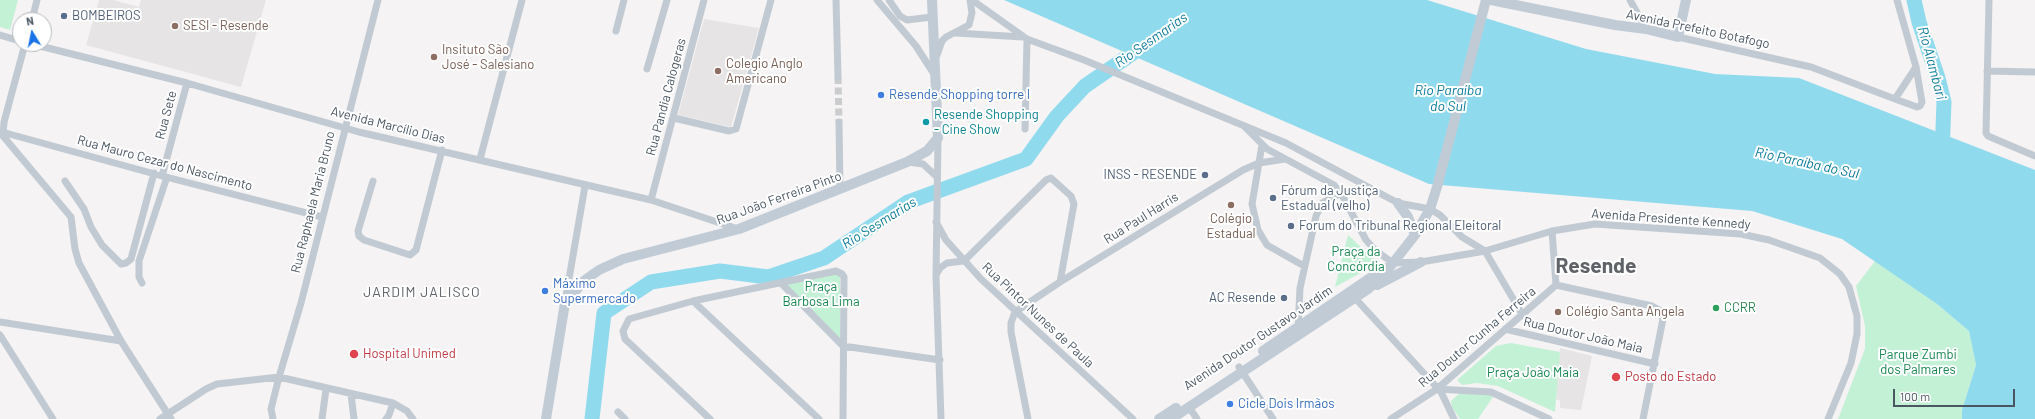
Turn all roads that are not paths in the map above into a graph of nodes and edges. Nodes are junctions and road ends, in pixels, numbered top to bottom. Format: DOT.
graph roads {
  1 [pos="37,0"];
  2 [pos="378,0"];
  3 [pos="522,0"];
  4 [pos="624,0"];
  5 [pos="667,0"];
  6 [pos="704,0"];
  7 [pos="771,0"];
  8 [pos="836,0"];
  9 [pos="877,0"];
  10 [pos="889,0"];
  11 [pos="895,0"];
  12 [pos="932,0"];
  13 [pos="971,0"];
  14 [pos="1486,0"];
  15 [pos="1491,0"];
  16 [pos="1630,0"];
  17 [pos="1686,0"];
  18 [pos="1897,0"];
  19 [pos="1990,0"];
  20 [pos="1518,2"];
  21 [pos="894,9"];
  22 [pos="34,12"];
  23 [pos="932,17"];
  24 [pos="1646,29"];
  25 [pos="616,31"];
  26 [pos="954,33"];
  27 [pos="0,35"];
  28 [pos="1678,37"];
  29 [pos="1025,38"];
  30 [pos="12,39"];
  31 [pos="52,49"];
  32 [pos="24,52"];
  33 [pos="935,63"];
  34 [pos="1916,67"];
  35 [pos="647,69"];
  36 [pos="1987,71"];
  37 [pos="2035,72"];
  38 [pos="935,77"];
  39 [pos="838,78"];
  40 [pos="187,83"];
  41 [pos="1895,99"];
  42 [pos="674,118"];
  43 [pos="839,122"];
  44 [pos="1244,126"];
  45 [pos="344,128"];
  46 [pos="1025,129"];
  47 [pos="2,132"];
  48 [pos="938,138"];
  49 [pos="1286,142"];
  50 [pos="1262,145"];
  51 [pos="442,150"];
  52 [pos="1278,155"];
  53 [pos="2035,156"];
  54 [pos="1285,159"];
  55 [pos="480,160"];
  56 [pos="907,162"];
  57 [pos="1259,163"];
  58 [pos="154,173"];
  59 [pos="164,176"];
  60 [pos="936,179"];
  61 [pos="65,181"];
  62 [pos="373,181"];
  63 [pos="585,186"];
  64 [pos="840,190"];
  65 [pos="1341,193"];
  66 [pos="651,200"];
  67 [pos="1398,204"];
  68 [pos="1430,209"];
  69 [pos="322,217"];
  70 [pos="936,219"];
  71 [pos="739,229"];
  72 [pos="1552,230"];
  73 [pos="1415,235"];
  74 [pos="1485,251"];
  75 [pos="963,261"];
  76 [pos="1421,262"];
  77 [pos="1392,264"];
  78 [pos="1304,266"];
  79 [pos="936,276"];
  80 [pos="1060,282"];
  81 [pos="142,283"];
  82 [pos="781,283"];
  83 [pos="1556,285"];
  84 [pos="1368,289"];
  85 [pos="1355,298"];
  86 [pos="693,301"];
  87 [pos="565,303"];
  88 [pos="1016,312"];
  89 [pos="1522,314"];
  90 [pos="0,322"];
  91 [pos="1505,329"];
  92 [pos="1299,331"];
  93 [pos="0,335"];
  94 [pos="121,341"];
  95 [pos="843,346"];
  96 [pos="940,360"];
  97 [pos="1655,364"];
  98 [pos="1241,369"];
  99 [pos="279,377"];
  100 [pos="326,389"];
  101 [pos="1437,389"];
  102 [pos="351,394"];
  103 [pos="393,403"];
  104 [pos="1189,407"];
  105 [pos="618,412"];
  106 [pos="170,416"];
  107 [pos="53,419"];
  108 [pos="160,419"];
  109 [pos="273,419"];
  110 [pos="322,419"];
  111 [pos="354,419"];
  112 [pos="386,419"];
  113 [pos="413,419"];
  114 [pos="546,419"];
  115 [pos="625,419"];
  116 [pos="710,419"];
  117 [pos="819,419"];
  118 [pos="843,419"];
  119 [pos="942,419"];
  120 [pos="1028,419"];
  121 [pos="1133,419"];
  122 [pos="1159,419"];
  123 [pos="1171,419"];
  124 [pos="1196,419"];
  125 [pos="1273,419"];
  126 [pos="1391,419"];
  127 [pos="1454,419"];
  128 [pos="1549,419"];
  129 [pos="1643,419"];
  130 [pos="1828,419"];
  1 -- 22 [label="street"];
  2 -- 45 [label="street, Rua Raphaela Maria Bruno"];
  3 -- 55 [label="street"];
  4 -- 25 [label="street"];
  5 -- 35 [label="street"];
  6 -- 42 [label="street, Rua Pandia Calogeras"];
  7 -- 42 [label="street"];
  8 -- 39 [label="street"];
  9 -- 38 [label="street"];
  10 -- 21 [label="street"];
  11 -- 21 [label="street"];
  12 -- 23 [label="main road"];
  13 -- 26 [label="street"];
  13 -- 29 [label="street"];
  14 -- 68 [label="main road, Avenida Doutor Gustavo Jardim"];
  15 -- 20 [label="main road, Avenida Prefeito Botafogo"];
  16 -- 24 [label="street"];
  17 -- 28 [label="main road"];
  18 -- 34 [label="street"];
  19 -- 36 [label="street"];
  20 -- 24 [label="main road, Avenida Prefeito Botafogo"];
  21 -- 23 [label="street"];
  23 -- 33 [label="main road"];
  24 -- 28 [label="main road, Avenida Prefeito Botafogo"];
  26 -- 29 [label="street"];
  26 -- 33 [label="street"];
  27 -- 30 [label="street"];
  28 -- 41 [label="street, Avenida Prefeito Botafogo"];
  29 -- 44 [label="street"];
  29 -- 46 [label="street"];
  31 -- 40 [label="street, Avenida Marcílio Dias"];
  32 -- 47 [label="street"];
  33 -- 38 [label="main road"];
  34 -- 41 [label="street"];
  34 -- 41 [label="street, Avenida Prefeito Botafogo"];
  36 -- 37 [label="street"];
  36 -- 53 [label="street"];
  38 -- 48 [label="main road"];
  40 -- 45 [label="street, Avenida Marcílio Dias"];
  40 -- 59 [label="street, Rua Sete"];
  42 -- 66 [label="street, Rua Pandia Calogeras"];
  43 -- 64 [label="street"];
  44 -- 49 [label="street"];
  44 -- 50 [label="street"];
  45 -- 51 [label="street, Avenida Marcílio Dias"];
  45 -- 69 [label="street, Rua Raphaela Maria Bruno"];
  47 -- 58 [label="street, Rua Mauro Cezar do Nascimento"];
  47 -- 94 [label="street"];
  48 -- 56 [label="main road, Rua João Ferreira Pinto"];
  48 -- 60 [label="street"];
  49 -- 52 [label="street"];
  49 -- 67 [label="street"];
  50 -- 52 [label="street"];
  50 -- 57 [label="street"];
  51 -- 55 [label="street, Avenida Marcílio Dias"];
  51 -- 62 [label="street"];
  52 -- 54 [label="street"];
  54 -- 57 [label="street, Rua Paul Harris"];
  54 -- 65 [label="street"];
  55 -- 63 [label="street, Avenida Marcílio Dias"];
  56 -- 60 [label="street"];
  56 -- 64 [label="main road, Rua João Ferreira Pinto"];
  57 -- 78 [label="street"];
  57 -- 80 [label="street, Rua Paul Harris"];
  58 -- 59 [label="street, Rua Mauro Cezar do Nascimento"];
  58 -- 61 [label="street"];
  59 -- 69 [label="street, Rua Mauro Cezar do Nascimento"];
  59 -- 81 [label="street, Rua Sete"];
  60 -- 70 [label="street"];
  63 -- 66 [label="street, Avenida Marcílio Dias"];
  63 -- 87 [label="street"];
  64 -- 71 [label="main road, Rua João Ferreira Pinto"];
  65 -- 77 [label="street"];
  65 -- 78 [label="street"];
  66 -- 71 [label="street, Avenida Marcílio Dias"];
  67 -- 68 [label="street"];
  67 -- 73 [label="main road"];
  68 -- 73 [label="main road, Avenida Doutor Gustavo Jardim"];
  68 -- 74 [label="street"];
  69 -- 99 [label="street, Rua Raphaela Maria Bruno"];
  70 -- 75 [label="street, Rua Pintor Nunes de Paula"];
  70 -- 79 [label="street"];
  71 -- 87 [label="main road, Rua João Ferreira Pinto"];
  72 -- 74 [label="street, Avenida Presidente Kennedy"];
  72 -- 83 [label="street"];
  72 -- 130 [label="street, Avenida Presidente Kennedy"];
  73 -- 77 [label="main road, Avenida Doutor Gustavo Jardim"];
  74 -- 76 [label="street, Avenida Presidente Kennedy"];
  74 -- 89 [label="street"];
  75 -- 79 [label="street"];
  75 -- 80 [label="street"];
  75 -- 88 [label="street, Rua Pintor Nunes de Paula"];
  76 -- 77 [label="street, Avenida Presidente Kennedy"];
  76 -- 84 [label="main road"];
  77 -- 84 [label="main road, Avenida Doutor Gustavo Jardim"];
  77 -- 92 [label="main road, Avenida Doutor Gustavo Jardim"];
  78 -- 92 [label="street"];
  79 -- 96 [label="street"];
  80 -- 88 [label="street, Rua Paul Harris"];
  82 -- 86 [label="street"];
  82 -- 95 [label="street"];
  82 -- 95 [label="street"];
  83 -- 89 [label="street, Rua Doutor Cunha Ferreira"];
  83 -- 97 [label="street"];
  84 -- 85 [label="main road, Avenida Doutor Gustavo Jardim"];
  85 -- 92 [label="main road, Avenida Doutor Gustavo Jardim"];
  85 -- 101 [label="street"];
  86 -- 116 [label="street"];
  86 -- 117 [label="street"];
  87 -- 114 [label="main road"];
  88 -- 120 [label="street"];
  88 -- 121 [label="street, Rua Pintor Nunes de Paula"];
  89 -- 91 [label="street, Rua Doutor Cunha Ferreira"];
  90 -- 94 [label="street"];
  91 -- 97 [label="street, Rua Doutor João Maia"];
  91 -- 101 [label="street, Rua Doutor Cunha Ferreira"];
  92 -- 98 [label="main road, Avenida Doutor Gustavo Jardim"];
  93 -- 107 [label="street"];
  94 -- 106 [label="street"];
  95 -- 96 [label="street"];
  95 -- 118 [label="street"];
  96 -- 119 [label="street"];
  97 -- 129 [label="street"];
  98 -- 104 [label="main road, Avenida Doutor Gustavo Jardim"];
  98 -- 122 [label="main road, Avenida Doutor Gustavo Jardim"];
  98 -- 125 [label="street"];
  99 -- 100 [label="street"];
  99 -- 106 [label="street"];
  99 -- 109 [label="street, Rua Raphaela Maria Bruno"];
  100 -- 102 [label="street"];
  100 -- 110 [label="street"];
  101 -- 126 [label="street, Rua Doutor Cunha Ferreira"];
  101 -- 127 [label="street"];
  101 -- 128 [label="street"];
  102 -- 103 [label="street"];
  102 -- 111 [label="street"];
  103 -- 112 [label="street"];
  103 -- 113 [label="street"];
  104 -- 123 [label="main road, Avenida Doutor Gustavo Jardim"];
  104 -- 124 [label="street"];
  105 -- 115 [label="street"];
  106 -- 108 [label="street"];
}
